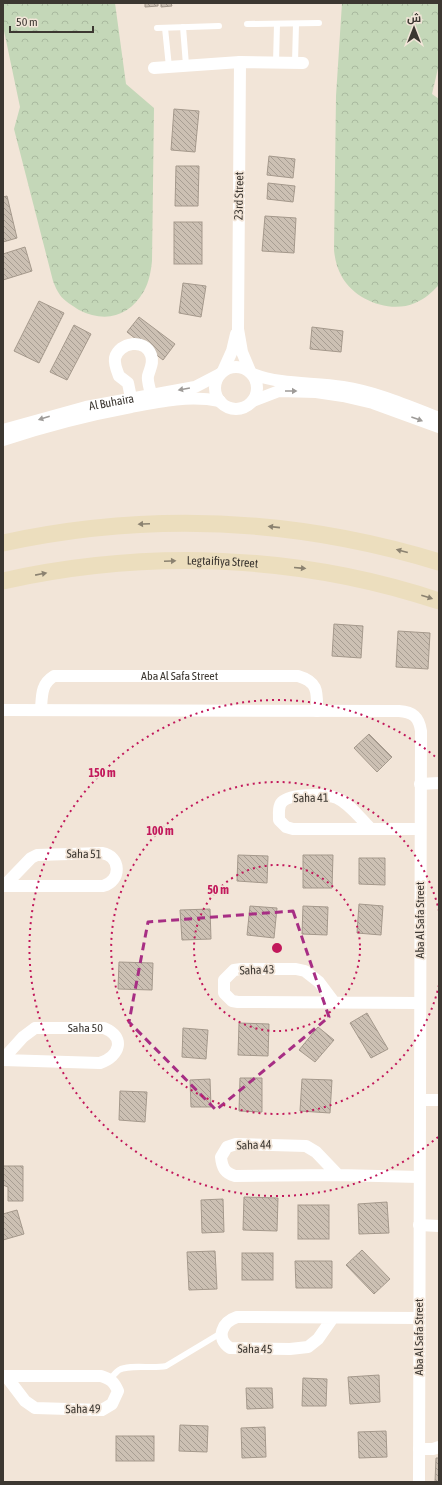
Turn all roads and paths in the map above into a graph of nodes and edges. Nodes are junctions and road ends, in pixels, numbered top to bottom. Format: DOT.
graph roads {
  1 [pos="319,23"];
  2 [pos="248,24"];
  3 [pos="277,24"];
  4 [pos="296,24"];
  5 [pos="219,26"];
  6 [pos="156,28"];
  7 [pos="165,28"];
  8 [pos="183,28"];
  9 [pos="240,62"];
  10 [pos="276,63"];
  11 [pos="299,63"];
  12 [pos="186,65"];
  13 [pos="169,67"];
  14 [pos="154,68"];
  15 [pos="238,329"];
  16 [pos="222,372"];
  17 [pos="252,373"];
  18 [pos="354,393"];
  19 [pos="151,394"];
  20 [pos="129,401"];
  21 [pos="220,401"];
  22 [pos="254,401"];
  23 [pos="439,418"];
  24 [pos="439,427"];
  25 [pos="3,437"];
  26 [pos="3,543"];
  27 [pos="439,562"];
  28 [pos="3,582"];
  29 [pos="439,601"];
  30 [pos="41,709"];
  31 [pos="3,710"];
  32 [pos="317,711"];
  33 [pos="439,783"];
  34 [pos="420,784"];
  35 [pos="370,828"];
  36 [pos="420,829"];
  37 [pos="3,886"];
  38 [pos="334,1002"];
  39 [pos="420,1003"];
  40 [pos="3,1060"];
  41 [pos="420,1100"];
  42 [pos="439,1100"];
  43 [pos="338,1175"];
  44 [pos="419,1177"];
  45 [pos="419,1225"];
  46 [pos="439,1226"];
  47 [pos="419,1318"];
  48 [pos="332,1319"];
  49 [pos="222,1333"];
  50 [pos="4,1376"];
  51 [pos="110,1379"];
  52 [pos="439,1447"];
  53 [pos="419,1449"];
  54 [pos="419,1482"];
  1 -- 4 [label="lane"];
  2 -- 3 [label="lane"];
  3 -- 4 [label="lane"];
  3 -- 10 [label="lane"];
  4 -- 11 [label="lane"];
  5 -- 8 [label="lane"];
  6 -- 7 [label="lane"];
  7 -- 8 [label="lane"];
  7 -- 13 [label="lane"];
  8 -- 12 [label="lane"];
  9 -- 10 [label="street"];
  9 -- 12 [label="street"];
  9 -- 15 [label="street, 23rd Street"];
  10 -- 11 [label="street"];
  12 -- 13 [label="street"];
  13 -- 14 [label="street"];
  15 -- 16 [label="street, 23rd Street"];
  15 -- 17 [label="street, 23rd Street"];
  16 -- 17 [label="street, Al Buhaira"];
  16 -- 19 [label="street, Al Buhaira, one-way"];
  16 -- 21 [label="street"];
  17 -- 18 [label="street, Al Buhaira"];
  17 -- 22 [label="street"];
  22 -- 18 [label="street, Al Buhaira, one-way"];
  18 -- 23 [label="street, Al Buhaira"];
  18 -- 24 [label="street, Al Buhaira, one-way"];
  19 -- 20 [label="street, Al Buhaira"];
  19 -- 20 [label="street"];
  20 -- 21 [label="street, Al Buhaira"];
  20 -- 25 [label="street, Al Buhaira"];
  21 -- 22 [label="street, Al Buhaira"];
  27 -- 26 [label="street, one-way"];
  28 -- 29 [label="street, Legtaifiya Street, one-way"];
  30 -- 31 [label="street, Aba Al Safa Street"];
  30 -- 32 [label="street, Aba Al Safa Street"];
  30 -- 32 [label="street, Aba Al Safa Street"];
  32 -- 34 [label="street, Aba Al Safa Street"];
  33 -- 34 [label="street"];
  34 -- 36 [label="street, Aba Al Safa Street"];
  35 -- 35 [label="street, Saha 41"];
  35 -- 36 [label="street, Saha 41"];
  36 -- 39 [label="street, Aba Al Safa Street"];
  37 -- 37 [label="street, Saha 51"];
  38 -- 38 [label="street, Saha 43"];
  38 -- 39 [label="street, Saha 43"];
  39 -- 41 [label="street, Aba Al Safa Street"];
  40 -- 40 [label="street, Saha 50"];
  41 -- 42 [label="street"];
  41 -- 44 [label="street, Aba Al Safa Street"];
  43 -- 43 [label="street, Saha 44"];
  43 -- 44 [label="street, Saha 44"];
  44 -- 45 [label="street, Aba Al Safa Street"];
  45 -- 46 [label="street"];
  45 -- 47 [label="street, Aba Al Safa Street"];
  47 -- 48 [label="street"];
  47 -- 53 [label="street, Aba Al Safa Street"];
  48 -- 49 [label="street"];
  48 -- 49 [label="street, Saha 45"];
  49 -- 51 [label="lane"];
  50 -- 51 [label="street, Saha 49"];
  50 -- 51 [label="street, Saha 49"];
  52 -- 53 [label="street"];
  53 -- 54 [label="street, Aba Al Safa Street"];
}
